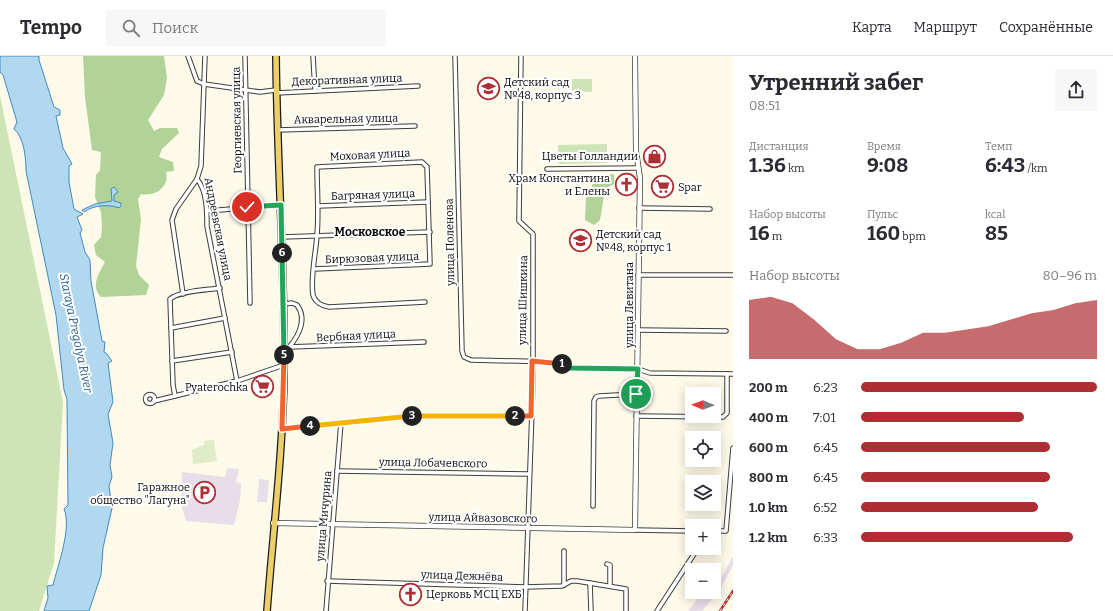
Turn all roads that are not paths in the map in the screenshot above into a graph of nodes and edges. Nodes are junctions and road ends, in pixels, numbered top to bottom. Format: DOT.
graph roads {
  1 [pos="188,56"];
  2 [pos="205,56"];
  3 [pos="245,56"];
  4 [pos="276,56"];
  5 [pos="313,56"];
  6 [pos="455,56"];
  7 [pos="521,56"];
  8 [pos="635,56"];
  9 [pos="204,84"];
  10 [pos="418,86"];
  11 [pos="245,90"];
  12 [pos="315,91"];
  13 [pos="276,92"];
  14 [pos="415,126"];
  15 [pos="277,130"];
  16 [pos="638,168"];
  17 [pos="547,169"];
  18 [pos="197,179"];
  19 [pos="428,202"];
  20 [pos="281,205"];
  21 [pos="318,206"];
  22 [pos="247,207"];
  23 [pos="639,208"];
  24 [pos="710,209"];
  25 [pos="207,211"];
  26 [pos="430,232"];
  27 [pos="317,236"];
  28 [pos="282,237"];
  29 [pos="430,264"];
  30 [pos="314,269"];
  31 [pos="638,275"];
  32 [pos="733,275"];
  33 [pos="220,288"];
  34 [pos="183,294"];
  35 [pos="425,302"];
  36 [pos="250,303"];
  37 [pos="284,304"];
  38 [pos="225,318"];
  39 [pos="171,328"];
  40 [pos="638,330"];
  41 [pos="726,331"];
  42 [pos="424,342"];
  43 [pos="289,347"];
  44 [pos="232,352"];
  45 [pos="284,352"];
  46 [pos="172,361"];
  47 [pos="532,361"];
  48 [pos="284,365"];
  49 [pos="638,369"];
  50 [pos="727,374"];
  51 [pos="733,374"];
  52 [pos="237,381"];
  53 [pos="636,394"];
  54 [pos="175,396"];
  55 [pos="154,401"];
  56 [pos="531,416"];
  57 [pos="636,416"];
  58 [pos="341,422"];
  59 [pos="282,429"];
  60 [pos="732,450"];
  61 [pos="337,471"];
  62 [pos="529,474"];
  63 [pos="593,506"];
  64 [pos="273,523"];
  65 [pos="332,524"];
  66 [pos="527,528"];
  67 [pos="635,530"];
  68 [pos="685,531"];
  69 [pos="721,532"];
  70 [pos="564,551"];
  71 [pos="693,555"];
  72 [pos="607,564"];
  73 [pos="327,581"];
  74 [pos="590,583"];
  75 [pos="564,585"];
  76 [pos="610,586"];
  77 [pos="525,587"];
  78 [pos="267,611"];
  79 [pos="326,611"];
  80 [pos="525,611"];
  81 [pos="591,611"];
  82 [pos="626,611"];
  83 [pos="657,611"];
  1 -- 9 [label="street"];
  2 -- 9 [label="street, Андреевская улица"];
  3 -- 11 [label="street, Георгиевская улица"];
  4 -- 13 [label="main road"];
  5 -- 12 [label="street"];
  6 -- 47 [label="street, улица Поленова"];
  7 -- 47 [label="street, улица Шишкина"];
  8 -- 16 [label="street, улица Левитана"];
  9 -- 11 [label="street, Декоративная улица"];
  9 -- 18 [label="street, Андреевская улица"];
  10 -- 12 [label="street, Декоративная улица"];
  11 -- 13 [label="street, Декоративная улица"];
  11 -- 22 [label="street, Георгиевская улица"];
  12 -- 13 [label="street, Декоративная улица"];
  13 -- 15 [label="main road"];
  14 -- 15 [label="street, Акварельная улица"];
  15 -- 20 [label="main road"];
  16 -- 17 [label="street"];
  16 -- 23 [label="street, улица Левитана"];
  18 -- 25 [label="street, Андреевская улица"];
  18 -- 34 [label="street"];
  19 -- 21 [label="street, Багряная улица"];
  19 -- 21 [label="street, Моховая улица"];
  19 -- 26 [label="street, Моховая улица"];
  20 -- 22 [label="street"];
  20 -- 28 [label="main road"];
  21 -- 27 [label="street, Моховая улица"];
  22 -- 25 [label="street"];
  22 -- 36 [label="street, Георгиевская улица"];
  23 -- 24 [label="street"];
  23 -- 31 [label="street, улица Левитана"];
  25 -- 33 [label="street, Андреевская улица"];
  26 -- 27 [label="street"];
  26 -- 29 [label="street, Моховая улица"];
  27 -- 28 [label="street"];
  27 -- 30 [label="street, Моховая улица"];
  28 -- 37 [label="main road"];
  29 -- 30 [label="street, Бирюзовая улица"];
  30 -- 35 [label="street, Моховая улица"];
  31 -- 32 [label="street"];
  31 -- 40 [label="street, улица Левитана"];
  33 -- 34 [label="street"];
  33 -- 38 [label="street, Андреевская улица"];
  34 -- 39 [label="street"];
  37 -- 43 [label="street"];
  37 -- 45 [label="main road"];
  38 -- 39 [label="street"];
  38 -- 44 [label="street, Андреевская улица"];
  39 -- 46 [label="street"];
  40 -- 41 [label="street"];
  40 -- 49 [label="street, улица Левитана"];
  42 -- 43 [label="street, Вербная улица"];
  43 -- 45 [label="street"];
  44 -- 46 [label="street"];
  44 -- 52 [label="street, Андреевская улица"];
  45 -- 48 [label="main road"];
  46 -- 54 [label="street"];
  47 -- 49 [label="street, улица Поленова"];
  47 -- 56 [label="street, улица Шишкина"];
  48 -- 52 [label="street"];
  48 -- 59 [label="main road"];
  49 -- 50 [label="street, улица Поленова"];
  49 -- 53 [label="street, улица Левитана"];
  50 -- 51 [label="street, улица Поленова"];
  50 -- 57 [label="street"];
  52 -- 54 [label="street"];
  53 -- 57 [label="street, улица Левитана"];
  53 -- 63 [label="street"];
  54 -- 55 [label="street"];
  56 -- 58 [label="street"];
  56 -- 62 [label="street, улица Шишкина"];
  57 -- 67 [label="street, улица Левитана"];
  58 -- 59 [label="street"];
  58 -- 61 [label="street, улица Мичурина"];
  59 -- 64 [label="main road"];
  60 -- 69 [label="street"];
  61 -- 62 [label="street, улица Лобачевского"];
  61 -- 65 [label="street, улица Мичурина"];
  62 -- 66 [label="street, улица Шишкина"];
  64 -- 65 [label="street, улица Айвазовского"];
  64 -- 78 [label="main road"];
  65 -- 66 [label="street, улица Айвазовского"];
  65 -- 73 [label="street, улица Мичурина"];
  66 -- 67 [label="street, улица Айвазовского"];
  66 -- 77 [label="street, улица Шишкина"];
  67 -- 68 [label="street, улица Айвазовского"];
  70 -- 75 [label="street"];
  71 -- 83 [label="street"];
  72 -- 76 [label="street"];
  73 -- 77 [label="street, улица Дежнёва"];
  73 -- 79 [label="street, улица Мичурина"];
  74 -- 75 [label="street, улица Дежнёва"];
  74 -- 76 [label="street, улица Дежнёва"];
  74 -- 81 [label="street"];
  75 -- 77 [label="street, улица Дежнёва"];
  76 -- 82 [label="street, улица Дежнёва"];
  77 -- 80 [label="street, улица Шишкина"];
}
